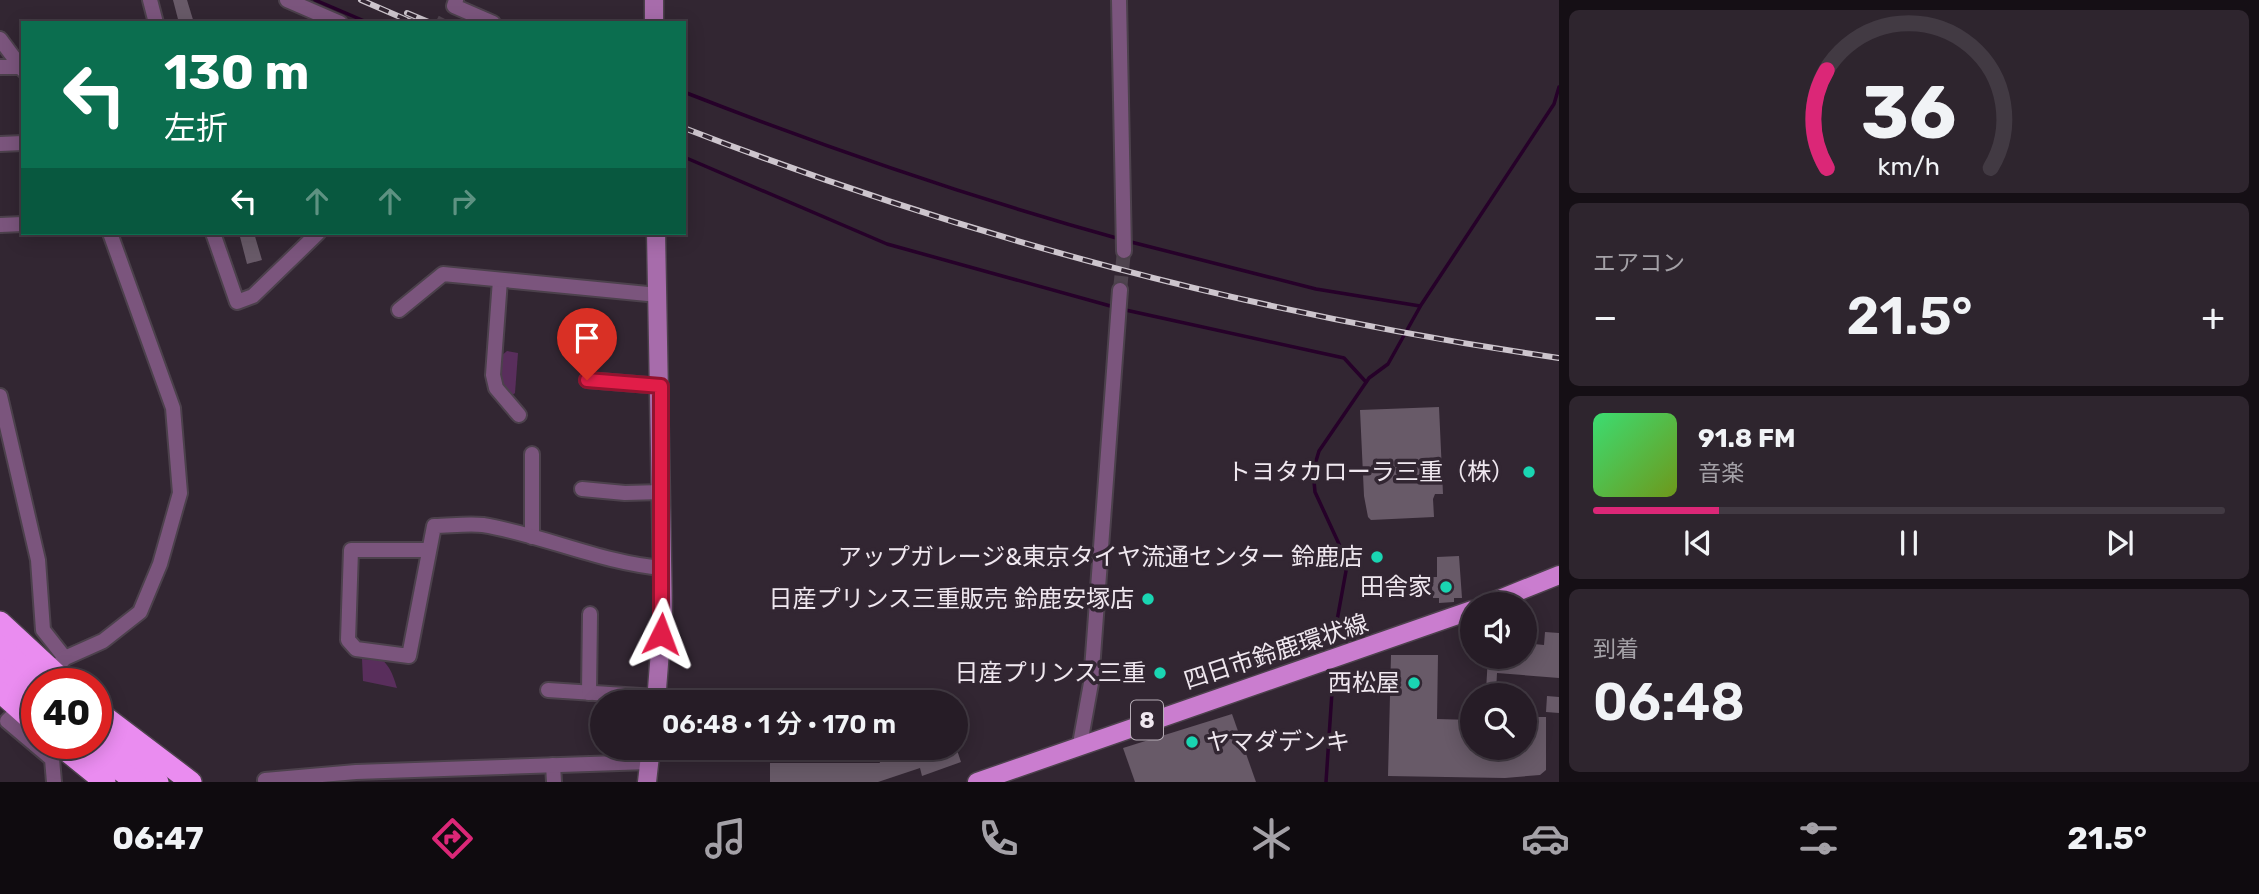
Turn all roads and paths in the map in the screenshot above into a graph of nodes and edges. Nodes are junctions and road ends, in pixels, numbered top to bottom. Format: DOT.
graph roads {
  1 [pos="150,0"];
  2 [pos="287,0"];
  3 [pos="653,0"];
  4 [pos="1119,0"];
  5 [pos="455,3"];
  6 [pos="444,19"];
  7 [pos="155,21"];
  8 [pos="335,21"];
  9 [pos="489,21"];
  10 [pos="654,21"];
  11 [pos="0,39"];
  12 [pos="0,67"];
  13 [pos="21,68"];
  14 [pos="21,69"];
  15 [pos="0,144"];
  16 [pos="21,144"];
  17 [pos="21,224"];
  18 [pos="0,225"];
  19 [pos="111,235"];
  20 [pos="214,235"];
  21 [pos="316,235"];
  22 [pos="656,235"];
  23 [pos="1124,244"];
  24 [pos="500,280"];
  25 [pos="658,295"];
  26 [pos="1119,302"];
  27 [pos="399,310"];
  28 [pos="587,380"];
  29 [pos="661,386"];
  30 [pos="0,396"];
  31 [pos="519,415"];
  32 [pos="533,454"];
  33 [pos="582,489"];
  34 [pos="662,492"];
  35 [pos="532,537"];
  36 [pos="429,550"];
  37 [pos="663,568"];
  38 [pos="1559,575"];
  39 [pos="1517,592"];
  40 [pos="590,614"];
  41 [pos="1460,614"];
  42 [pos="0,622"];
  43 [pos="0,646"];
  44 [pos="45,668"];
  45 [pos="50,668"];
  46 [pos="55,668"];
  47 [pos="65,668"];
  48 [pos="0,669"];
  49 [pos="21,688"];
  50 [pos="548,690"];
  51 [pos="657,690"];
  52 [pos="0,692"];
  53 [pos="589,693"];
  54 [pos="21,711"];
  55 [pos="13,715"];
  56 [pos="112,722"];
  57 [pos="112,744"];
  58 [pos="1080,744"];
  59 [pos="77,759"];
  60 [pos="105,759"];
  61 [pos="602,760"];
  62 [pos="649,760"];
  63 [pos="553,765"];
  64 [pos="265,780"];
  65 [pos="54,782"];
  66 [pos="105,782"];
  67 [pos="136,782"];
  68 [pos="158,782"];
  69 [pos="191,782"];
  70 [pos="554,782"];
  71 [pos="647,782"];
  72 [pos="977,782"];
  1 -- 7 [label="street"];
  2 -- 8 [label="street"];
  3 -- 10 [label="street"];
  4 -- 23 [label="street"];
  5 -- 6 [label="street"];
  5 -- 9 [label="street"];
  11 -- 13 [label="street"];
  12 -- 14 [label="street"];
  15 -- 16 [label="street"];
  17 -- 18 [label="street"];
  19 -- 47 [label="street"];
  20 -- 21 [label="street"];
  22 -- 25 [label="street"];
  24 -- 25 [label="street"];
  24 -- 27 [label="street"];
  24 -- 31 [label="street"];
  25 -- 29 [label="street"];
  26 -- 58 [label="street"];
  28 -- 29 [label="street"];
  29 -- 34 [label="street"];
  30 -- 46 [label="street"];
  32 -- 35 [label="street"];
  33 -- 34 [label="street"];
  34 -- 37 [label="street"];
  35 -- 36 [label="street"];
  35 -- 37 [label="street"];
  36 -- 36 [label="street"];
  37 -- 51 [label="street"];
  38 -- 39 [label="main road"];
  40 -- 53 [label="street"];
  41 -- 58 [label="main road, 四日市鈴鹿環状線 / 8"];
  42 -- 45 [label="highway"];
  43 -- 44 [label="highway"];
  48 -- 49 [label="highway"];
  50 -- 53 [label="street"];
  52 -- 54 [label="highway"];
  55 -- 65 [label="street"];
  56 -- 69 [label="highway"];
  57 -- 68 [label="highway"];
  58 -- 72 [label="main road, 四日市鈴鹿環状線 / 8"];
  59 -- 66 [label="highway"];
  60 -- 67 [label="highway"];
  61 -- 63 [label="street"];
  62 -- 71 [label="street"];
  63 -- 64 [label="street"];
  63 -- 70 [label="street"];
}
